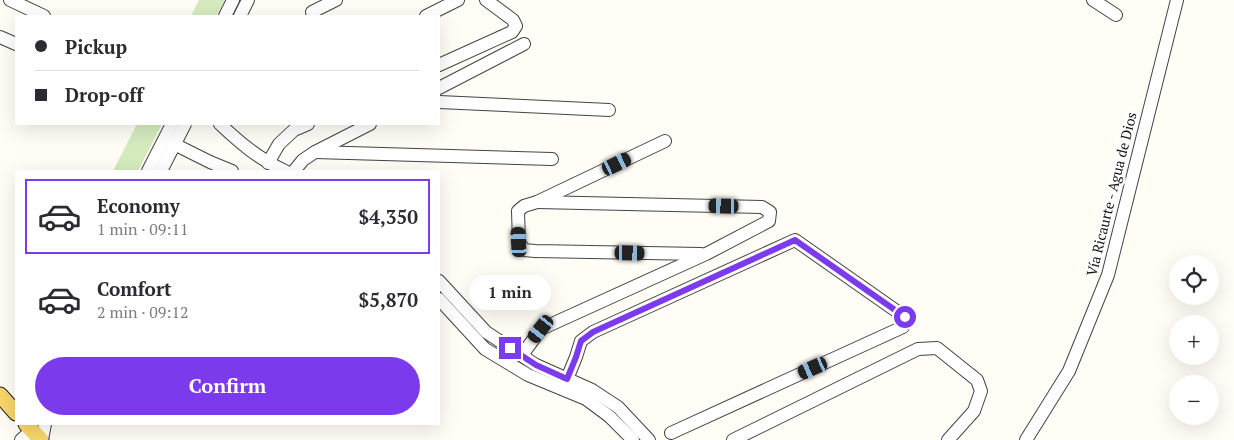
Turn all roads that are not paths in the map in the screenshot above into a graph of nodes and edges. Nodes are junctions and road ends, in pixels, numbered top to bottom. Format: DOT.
graph roads {
  1 [pos="10,0"];
  2 [pos="233,0"];
  3 [pos="248,0"];
  4 [pos="336,0"];
  5 [pos="458,0"];
  6 [pos="486,0"];
  7 [pos="1093,0"];
  8 [pos="1177,0"];
  9 [pos="312,12"];
  10 [pos="42,15"];
  11 [pos="226,15"];
  12 [pos="240,15"];
  13 [pos="428,15"];
  14 [pos="1116,15"];
  15 [pos="0,36"];
  16 [pos="15,44"];
  17 [pos="524,44"];
  18 [pos="440,65"];
  19 [pos="440,87"];
  20 [pos="440,102"];
  21 [pos="609,110"];
  22 [pos="180,125"];
  23 [pos="181,125"];
  24 [pos="221,125"];
  25 [pos="306,125"];
  26 [pos="368,125"];
  27 [pos="665,141"];
  28 [pos="174,144"];
  29 [pos="315,152"];
  30 [pos="552,159"];
  31 [pos="268,163"];
  32 [pos="149,170"];
  33 [pos="161,170"];
  34 [pos="230,170"];
  35 [pos="283,170"];
  36 [pos="295,170"];
  37 [pos="537,202"];
  38 [pos="706,254"];
  39 [pos="440,282"];
  40 [pos="440,301"];
  41 [pos="522,355"];
  42 [pos="532,370"];
  43 [pos="567,379"];
  44 [pos="589,394"];
  45 [pos="670,433"];
  46 [pos="633,440"];
  47 [pos="649,440"];
  48 [pos="733,440"];
  49 [pos="948,440"];
  50 [pos="1026,440"];
  1 -- 10 [label="street"];
  2 -- 11 [label="street"];
  3 -- 12 [label="street"];
  4 -- 9 [label="street"];
  5 -- 13 [label="street"];
  6 -- 18 [label="street"];
  7 -- 14 [label="street"];
  8 -- 50 [label="street, Vía Ricaurte - Agua de Dios"];
  15 -- 16 [label="street"];
  17 -- 19 [label="street"];
  20 -- 21 [label="street"];
  22 -- 32 [label="street"];
  23 -- 28 [label="street"];
  24 -- 31 [label="street"];
  25 -- 31 [label="street"];
  26 -- 29 [label="street"];
  27 -- 37 [label="street"];
  28 -- 33 [label="street"];
  28 -- 34 [label="street"];
  29 -- 30 [label="street"];
  29 -- 36 [label="street"];
  31 -- 35 [label="street"];
  37 -- 38 [label="street"];
  37 -- 38 [label="street"];
  38 -- 41 [label="street"];
  39 -- 41 [label="street"];
  40 -- 42 [label="street"];
  41 -- 42 [label="street"];
  42 -- 43 [label="street"];
  42 -- 44 [label="street"];
  43 -- 44 [label="street"];
  43 -- 45 [label="street"];
  44 -- 46 [label="street"];
  44 -- 47 [label="street"];
  48 -- 49 [label="street"];
}
